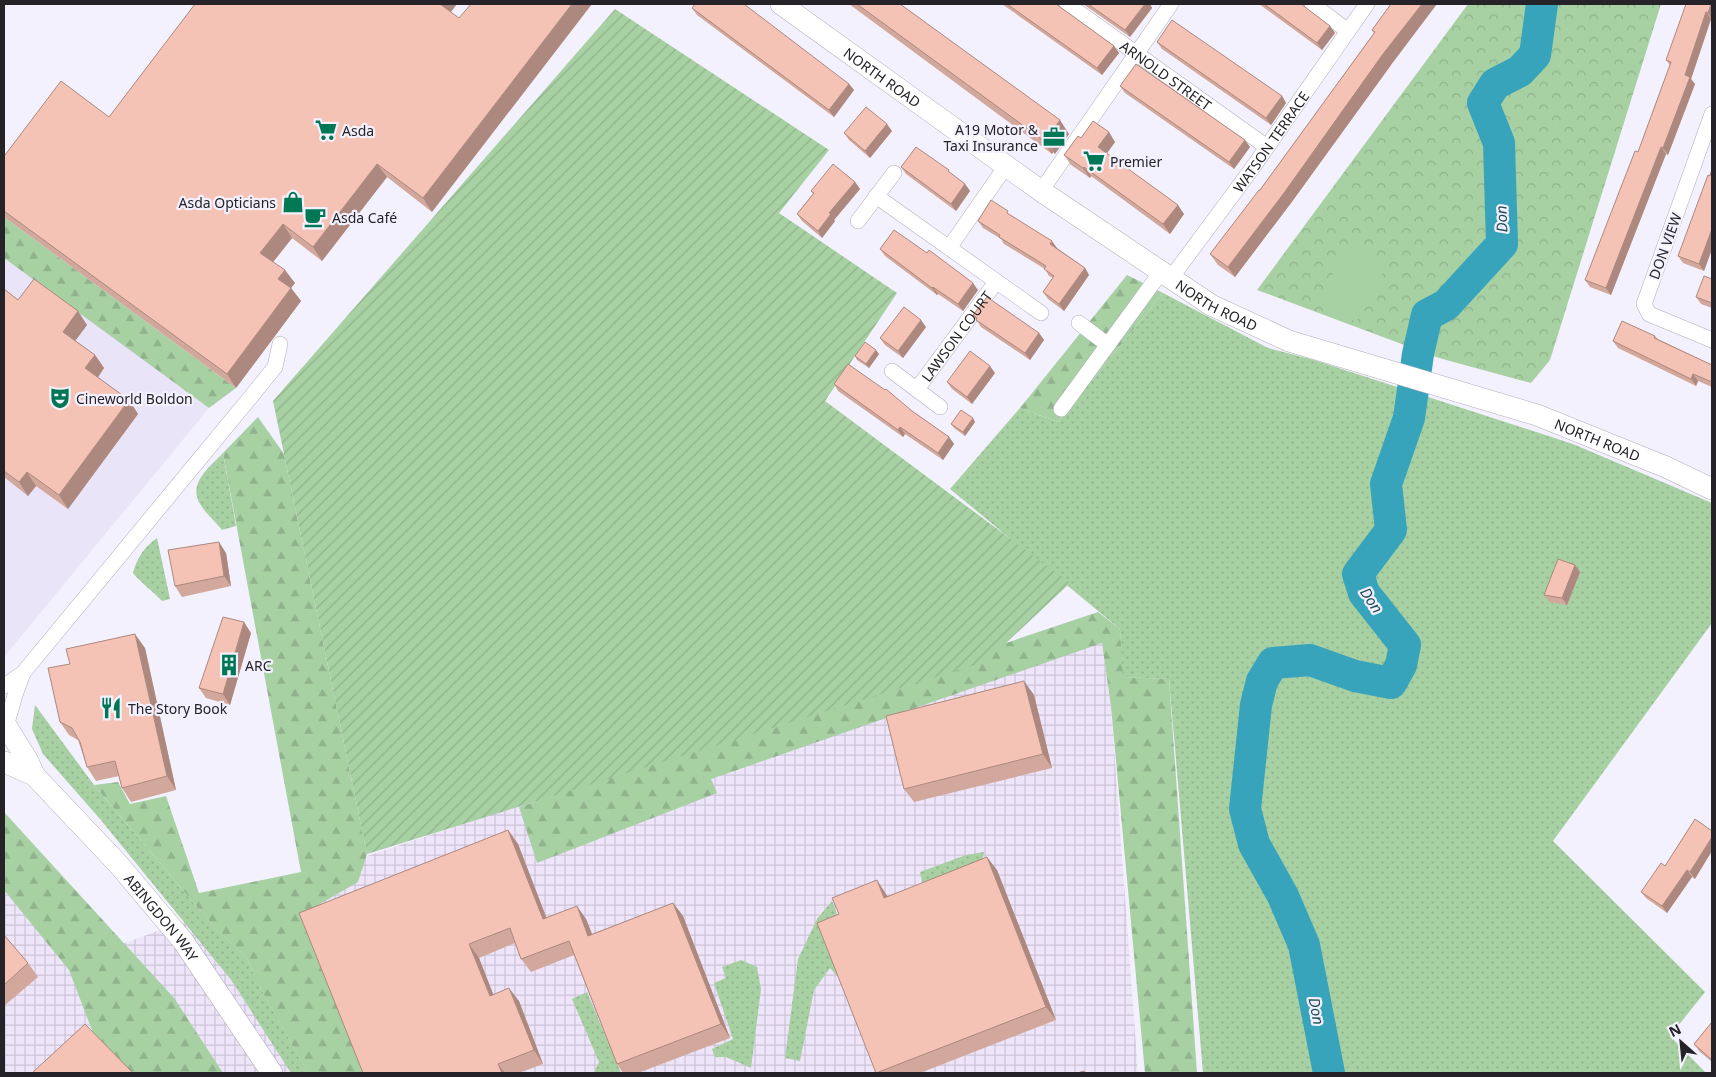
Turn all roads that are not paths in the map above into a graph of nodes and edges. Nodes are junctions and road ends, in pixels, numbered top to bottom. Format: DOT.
graph roads {
  1 [pos="781,4"];
  2 [pos="1067,4"];
  3 [pos="1171,4"];
  4 [pos="1312,4"];
  5 [pos="1367,4"];
  6 [pos="1348,31"];
  7 [pos="1136,53"];
  8 [pos="1712,114"];
  9 [pos="1267,147"];
  10 [pos="1006,166"];
  11 [pos="894,172"];
  12 [pos="1041,191"];
  13 [pos="876,196"];
  14 [pos="858,221"];
  15 [pos="949,248"];
  16 [pos="1166,275"];
  17 [pos="996,282"];
  18 [pos="1041,313"];
  19 [pos="1079,323"];
  20 [pos="1712,340"];
  21 [pos="280,344"];
  22 [pos="1108,344"];
  23 [pos="892,371"];
  24 [pos="916,390"];
  25 [pos="940,406"];
  26 [pos="1061,409"];
  27 [pos="1712,489"];
  28 [pos="23,673"];
  29 [pos="4,686"];
  30 [pos="5,726"];
  31 [pos="4,762"];
  32 [pos="34,775"];
  33 [pos="272,1073"];
  1 -- 10 [label="street, NORTH ROAD"];
  2 -- 7 [label="street, ARNOLD STREET"];
  3 -- 7 [label="street"];
  4 -- 6 [label="street"];
  5 -- 6 [label="street, WATSON TERRACE"];
  6 -- 9 [label="street, WATSON TERRACE"];
  7 -- 9 [label="street, ARNOLD STREET"];
  7 -- 12 [label="street"];
  8 -- 20 [label="street, DON VIEW"];
  9 -- 16 [label="street, WATSON TERRACE"];
  10 -- 12 [label="street, NORTH ROAD"];
  10 -- 15 [label="street"];
  11 -- 13 [label="street"];
  12 -- 16 [label="street, NORTH ROAD"];
  13 -- 14 [label="street"];
  13 -- 15 [label="street, LAWSON COURT"];
  15 -- 17 [label="street, LAWSON COURT"];
  16 -- 22 [label="street, WATSON TERRACE"];
  16 -- 27 [label="street, NORTH ROAD"];
  17 -- 18 [label="street, LAWSON COURT"];
  17 -- 24 [label="street, LAWSON COURT"];
  19 -- 22 [label="street"];
  21 -- 28 [label="street"];
  22 -- 26 [label="street, WATSON TERRACE"];
  23 -- 24 [label="street, LAWSON COURT"];
  24 -- 25 [label="street, LAWSON COURT"];
  28 -- 29 [label="street"];
  28 -- 30 [label="street"];
  30 -- 32 [label="street, ABINGDON WAY"];
  31 -- 32 [label="street, ABINGDON WAY"];
  32 -- 33 [label="street, ABINGDON WAY"];
}
